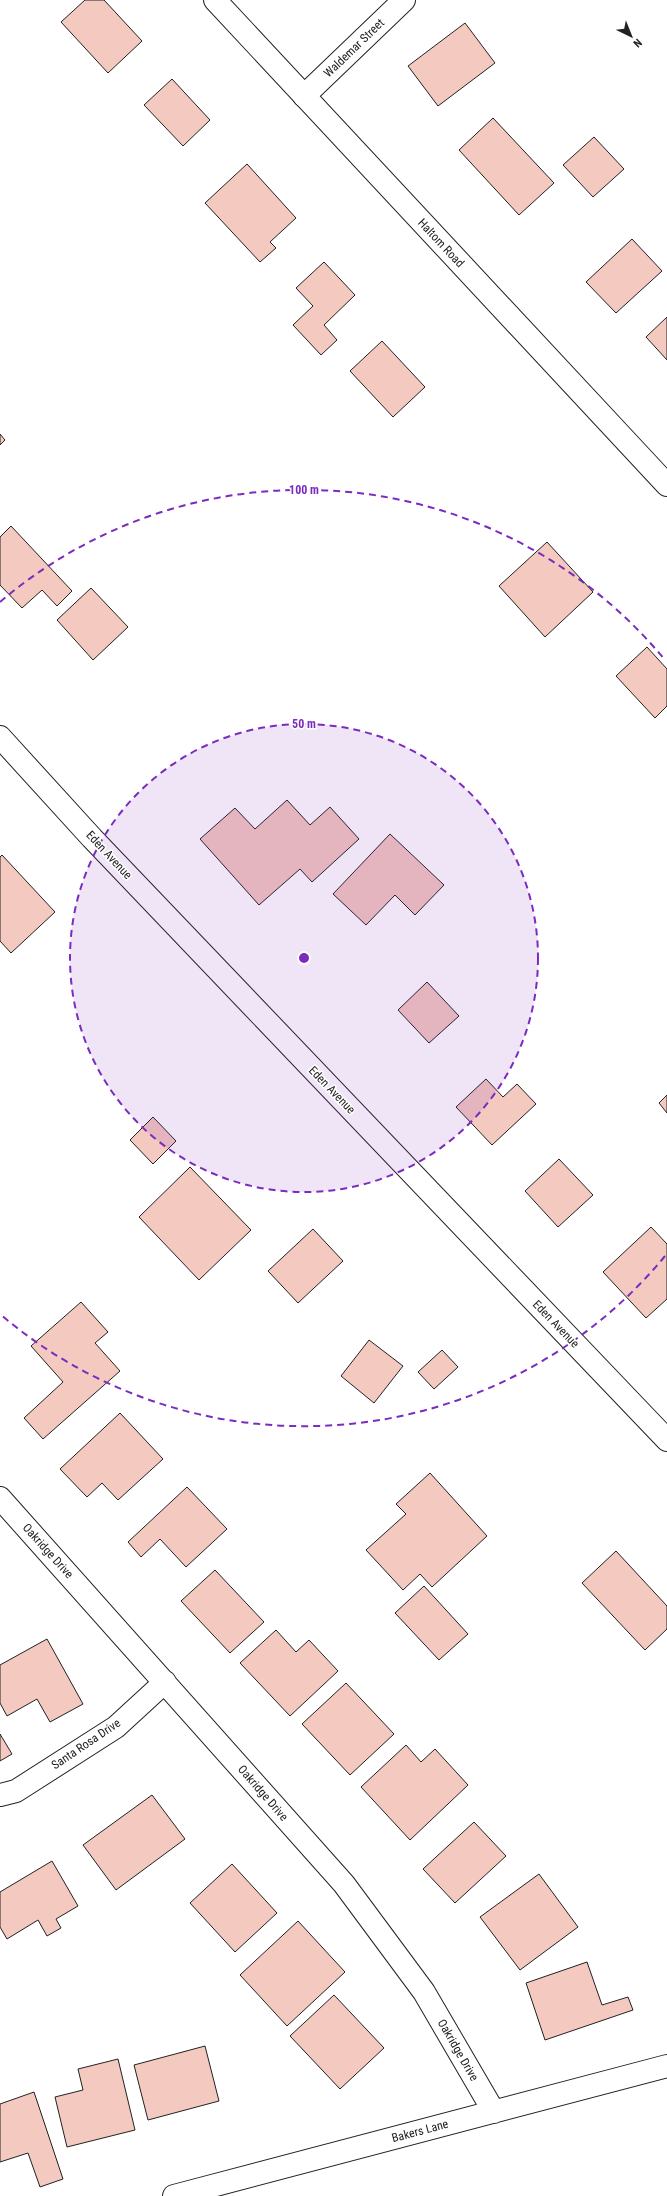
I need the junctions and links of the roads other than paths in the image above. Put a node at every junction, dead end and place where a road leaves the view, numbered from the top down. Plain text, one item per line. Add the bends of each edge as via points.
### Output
1 (215, 0) edge
2 (404, 0) edge
3 (304, 96) junction
4 (667, 485) edge
5 (0, 737) edge
6 (667, 1440) edge
7 (0, 1498) edge
8 (166, 1682) junction
9 (0, 1795) edge
10 (667, 2066) edge
11 (494, 2112) junction
12 (174, 2196) edge

1 - 3 street, Haltom Road
2 - 3 street, Waldemar Street
3 - 4 street, Haltom Road
5 - 6 street, Eden Avenue via 92,838
7 - 8 street, Oakridge Drive
8 - 9 street, Santa Rosa Drive via 116,1726 16,1791
8 - 11 street, Oakridge Drive via 344,1884 424,1992
10 - 11 street, Bakers Lane
11 - 12 street, Bakers Lane

